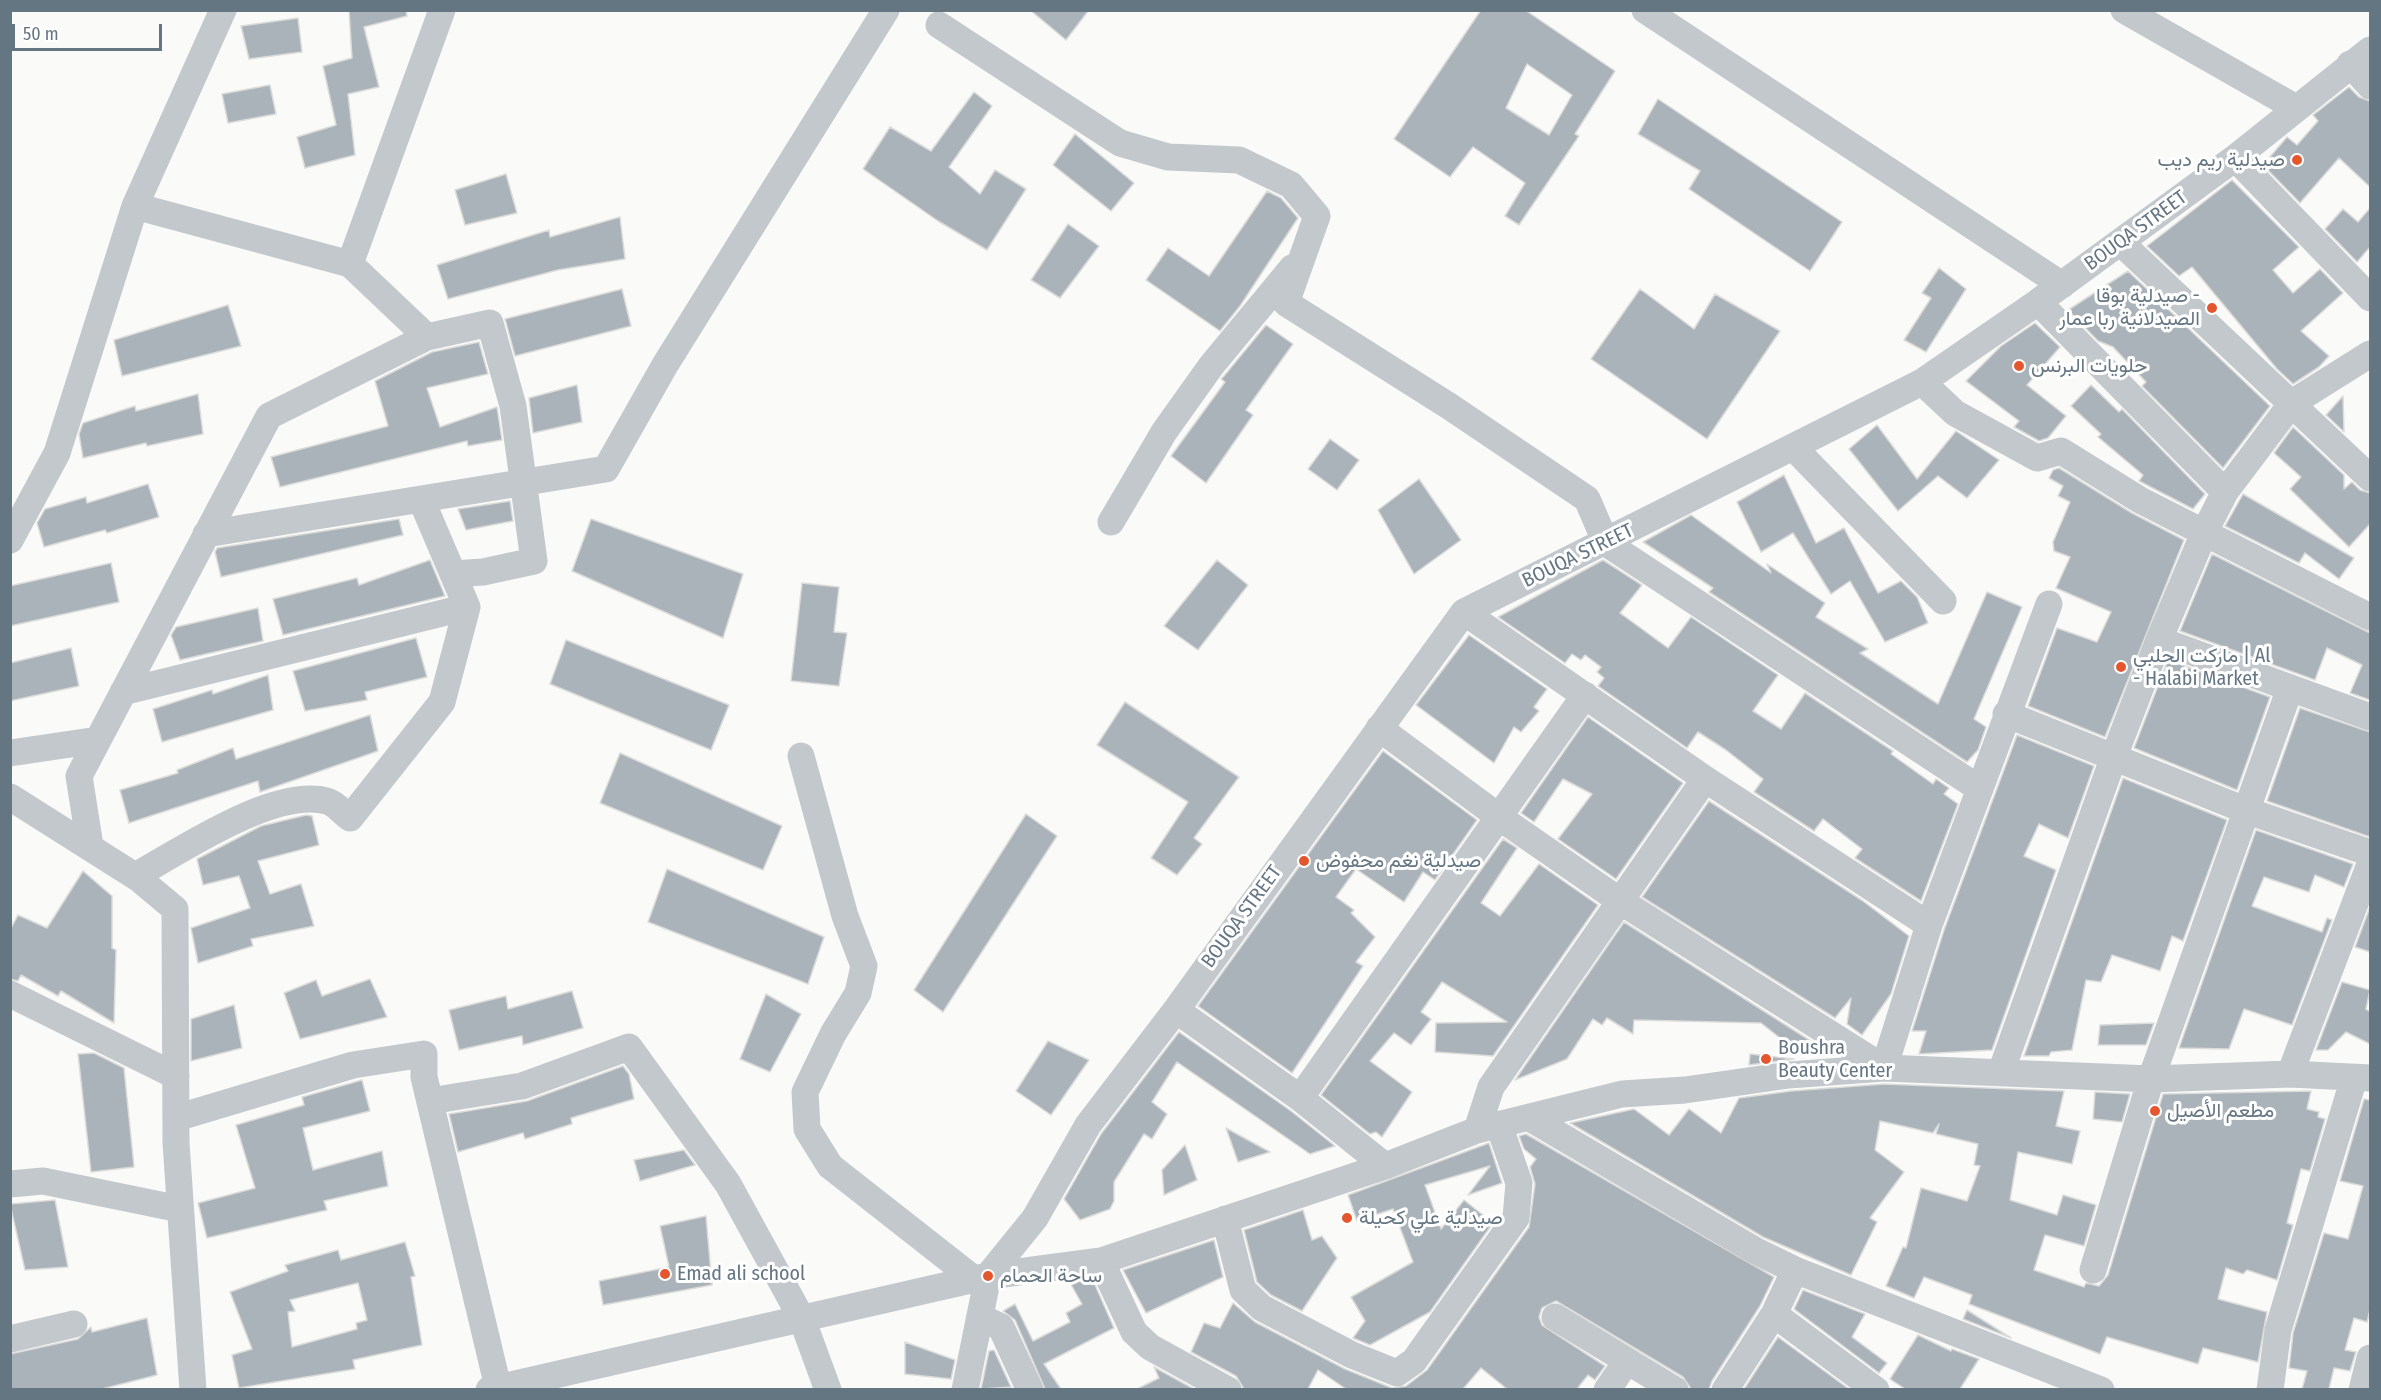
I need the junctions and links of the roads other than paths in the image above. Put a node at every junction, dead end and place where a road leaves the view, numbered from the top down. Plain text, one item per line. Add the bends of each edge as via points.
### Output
1 (223, 10) edge
2 (442, 10) edge
3 (886, 10) edge
4 (1646, 10) edge
5 (2124, 10) edge
6 (939, 25) dead end
7 (2360, 57) edge
8 (2370, 86) edge
9 (2296, 108) junction
10 (2235, 158) junction
11 (135, 206) junction
12 (2120, 242) junction
13 (1302, 255) junction
14 (350, 264) junction
15 (2062, 285) junction
16 (2370, 298) edge
17 (2038, 302) junction
18 (427, 337) junction
19 (2370, 354) edge
20 (1922, 382) junction
21 (2292, 403) junction
22 (1794, 448) junction
23 (2370, 478) edge
24 (524, 482) junction
25 (2225, 492) junction
26 (421, 499) junction
27 (1111, 522) dead end
28 (2204, 532) junction
29 (206, 534) junction
30 (10, 540) edge
31 (1606, 543) junction
32 (453, 574) junction
33 (1943, 601) dead end
34 (2049, 604) dead end
35 (467, 607) junction
36 (1464, 612) junction
37 (2370, 617) edge
38 (2159, 640) junction
39 (2290, 688) junction
40 (123, 692) junction
41 (1585, 695) junction
42 (2006, 714) junction
43 (2370, 717) edge
44 (1379, 728) junction
45 (98, 740) junction
46 (10, 753) edge
47 (801, 756) dead end
48 (2113, 759) junction
49 (1705, 779) junction
50 (1980, 789) junction
51 (10, 797) edge
52 (2246, 810) junction
53 (1498, 817) junction
54 (90, 846) junction
55 (2370, 853) edge
56 (2370, 864) edge
57 (135, 876) junction
58 (1620, 901) junction
59 (1929, 925) junction
60 (10, 994) edge
61 (1176, 1010) junction
62 (1884, 1068) junction
63 (2001, 1072) junction
64 (2290, 1074) junction
65 (176, 1076) junction
66 (2151, 1078) junction
67 (2362, 1078) edge
68 (1300, 1098) junction
69 (430, 1101) junction
70 (176, 1118) junction
71 (1530, 1118) junction
72 (1488, 1127) junction
73 (1385, 1166) junction
74 (10, 1184) edge
75 (180, 1209) junction
76 (1225, 1219) junction
77 (1101, 1261) junction
78 (1795, 1270) junction
79 (2093, 1270) dead end
80 (981, 1278) junction
81 (1774, 1314) junction
82 (980, 1317) junction
83 (1555, 1317) dead end
84 (802, 1319) junction
85 (74, 1324) dead end
86 (10, 1339) edge
87 (2370, 1358) edge
88 (1627, 1361) junction
89 (493, 1388) edge
90 (193, 1389) edge
91 (828, 1389) edge
92 (965, 1389) edge
93 (1030, 1389) edge
94 (1228, 1389) edge
95 (1607, 1389) edge
96 (1675, 1389) edge
97 (1725, 1389) edge
98 (1876, 1389) edge
99 (2101, 1389) edge
100 (2270, 1389) edge
101 (2362, 1389) edge

1 - 11 street
2 - 14 street
3 - 24 street via 665,365 606,469
4 - 15 street
5 - 9 street
6 - 13 street via 1120,143 1168,157 1239,160 1291,185 1317,216
7 - 8 street
7 - 9 street, BOUQA STREET
9 - 10 street, BOUQA STREET
10 - 12 street, BOUQA STREET
10 - 16 street
11 - 14 street
11 - 30 street via 57,453
12 - 15 street, BOUQA STREET
12 - 21 street
13 - 27 street via 1211,366 1164,432
13 - 31 street via 1286,303 1587,499
14 - 18 street
15 - 17 street, BOUQA STREET
17 - 20 street, BOUQA STREET
17 - 25 street
18 - 24 street via 490,323 513,406
18 - 29 street via 269,416
19 - 21 street
20 - 22 street, BOUQA STREET
20 - 28 street via 1955,414 2037,458 2061,452 2140,500
21 - 23 street
21 - 25 street
22 - 31 street, BOUQA STREET
22 - 33 street
24 - 26 street
24 - 32 street via 534,561
25 - 28 street
26 - 29 street
26 - 32 street
28 - 37 street
28 - 38 street
29 - 40 street
31 - 36 street, BOUQA STREET
31 - 50 street
32 - 35 street
34 - 42 street
35 - 40 street
35 - 57 street via 442,702 350,818 329,802 299,798 238,819
36 - 41 street
36 - 44 street, BOUQA STREET
38 - 39 street
38 - 48 street
39 - 43 street
39 - 52 street
40 - 45 street
41 - 49 street
41 - 53 street
42 - 48 street
42 - 50 street
44 - 53 street
44 - 61 street, BOUQA STREET
45 - 46 street
45 - 54 street via 79,776
47 - 80 street via 845,916 864,966 858,993 805,1092 807,1129 830,1166
48 - 52 street
48 - 63 street
49 - 58 street
49 - 59 street
50 - 59 street
51 - 54 street
52 - 55 street
52 - 66 street
53 - 58 street
53 - 68 street
54 - 57 street
56 - 64 street
57 - 65 street via 175,909
58 - 62 street
58 - 72 street via 1491,1087
59 - 62 street
60 - 65 street
61 - 68 street
61 - 80 street, BOUQA STREET via 1088,1125 1035,1218
62 - 63 street
62 - 71 street via 1622,1094
63 - 66 street
64 - 66 street
64 - 67 street
65 - 70 street
66 - 79 street
67 - 100 street via 2278,1330
68 - 73 street
69 - 70 street via 424,1054 353,1065
69 - 84 street via 522,1086 629,1047 728,1184
69 - 89 street
70 - 75 street
71 - 72 street
71 - 78 street
72 - 73 street
72 - 76 street via 1519,1183 1516,1218 1414,1361 1398,1373 1352,1355 1262,1308 1244,1290
73 - 76 street
74 - 75 street via 43,1181
75 - 90 street
76 - 77 street
77 - 80 street
77 - 94 street via 1134,1332 1150,1347
78 - 81 street
78 - 99 street
80 - 82 street
80 - 84 street
81 - 97 street
81 - 98 street
82 - 92 street
82 - 93 street via 1001,1327
83 - 88 street
84 - 89 street
84 - 91 street
85 - 86 street
87 - 101 street
88 - 95 street
88 - 96 street

